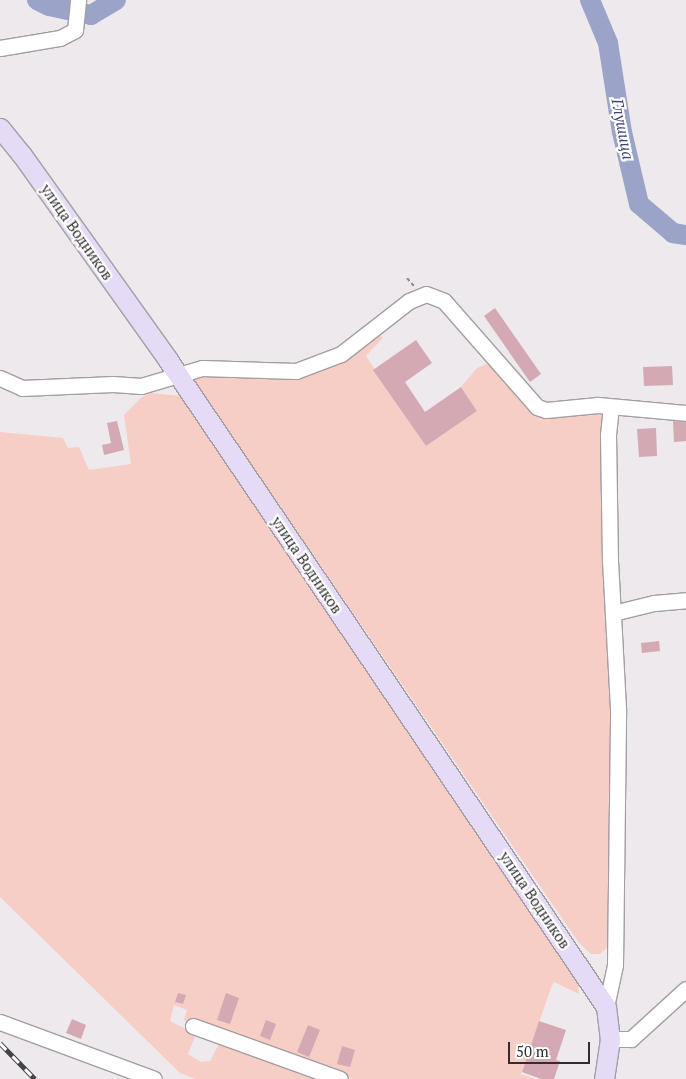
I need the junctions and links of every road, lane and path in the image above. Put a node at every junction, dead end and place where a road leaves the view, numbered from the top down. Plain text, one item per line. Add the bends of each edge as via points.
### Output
1 (78, 0) edge
2 (0, 48) edge
3 (0, 128) edge
4 (177, 373) junction
5 (0, 378) edge
6 (611, 408) junction
7 (686, 413) edge
8 (686, 600) edge
9 (613, 613) junction
10 (686, 989) edge
11 (606, 1007) junction
12 (0, 1022) edge
13 (193, 1026) dead end
14 (610, 1039) junction
15 (154, 1079) edge
16 (340, 1079) edge
17 (604, 1079) edge

1 - 2 street via 76,30 60,38
3 - 4 main road, улица Водников
4 - 5 street via 141,386 22,388
4 - 6 street via 202,368 296,371 341,354 409,300 426,294 444,301 537,407 546,410 598,405
4 - 11 main road, улица Водников
6 - 7 street via 660,408
6 - 9 street via 608,435
8 - 9 street via 654,603
9 - 11 street via 618,708 616,930 615,965
10 - 14 street via 631,1039
11 - 14 main road
12 - 15 street
13 - 16 street
14 - 17 main road

